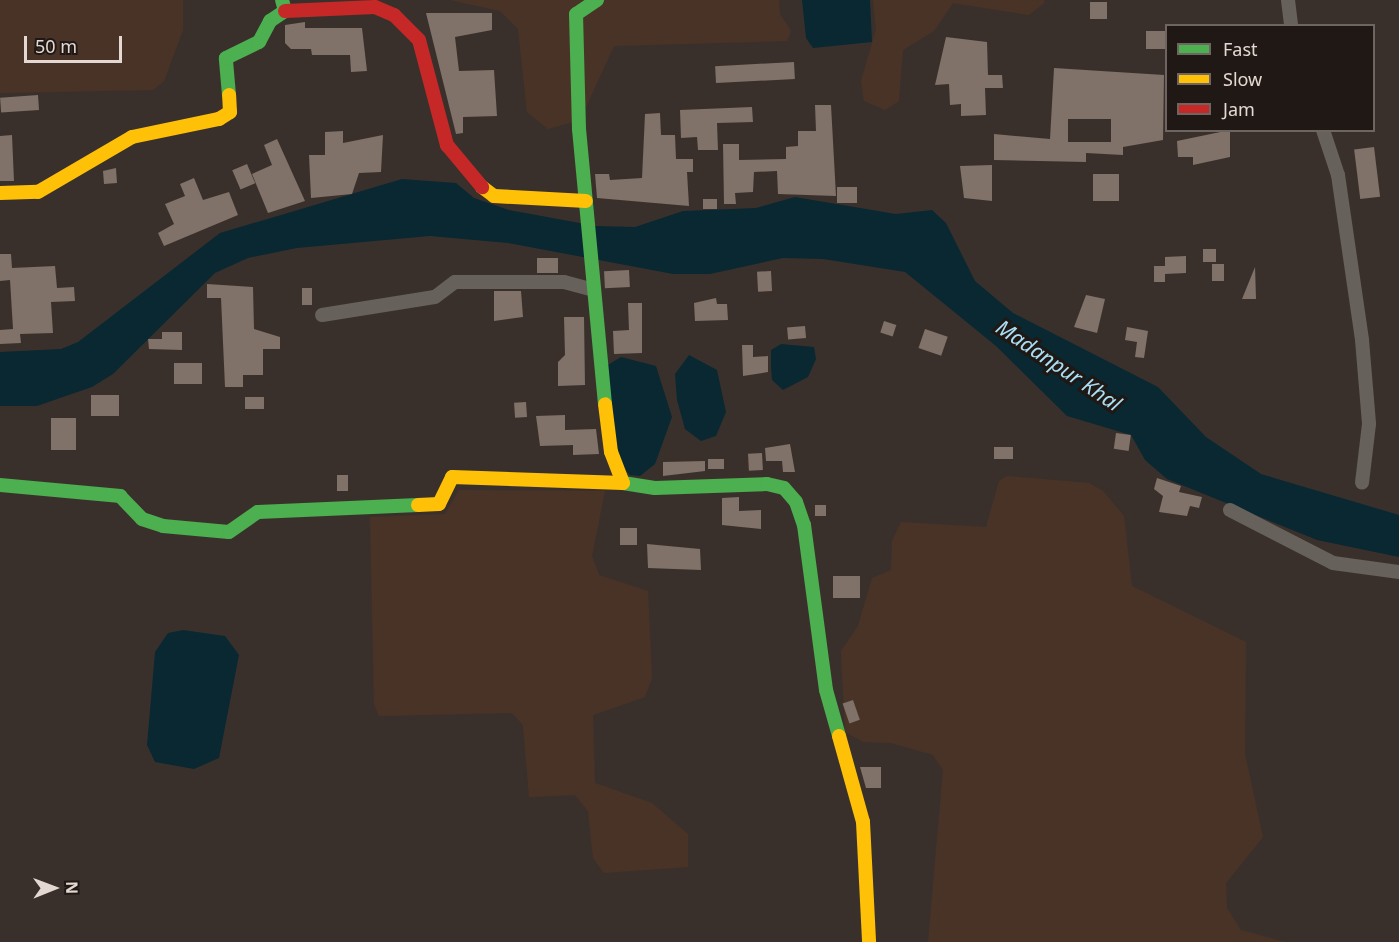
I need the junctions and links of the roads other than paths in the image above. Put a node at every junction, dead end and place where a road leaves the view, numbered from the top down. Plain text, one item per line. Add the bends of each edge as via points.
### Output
1 (597, 0) edge
2 (1288, 0) edge
3 (283, 6) edge
4 (1291, 24) edge
5 (1324, 132) edge
6 (0, 193) edge
7 (586, 201) junction
8 (593, 290) junction
9 (322, 315) dead end
10 (623, 483) junction
11 (1362, 483) dead end
12 (0, 485) edge
13 (1230, 510) dead end
14 (1399, 572) edge
15 (868, 942) edge

1 - 7 street via 576,14
2 - 4 street
3 - 6 street via 259,42 226,58 230,112 219,119 132,137 65,181 38,192
3 - 7 street via 375,7 394,15 419,40 447,145 476,183 494,196
5 - 11 street via 1338,176 1362,340 1369,424
7 - 8 street
8 - 9 street via 564,282 455,282 435,297
8 - 10 street via 611,452
10 - 12 street via 452,477 439,504 258,512 229,532 163,526 142,519 120,496
10 - 15 street via 655,488 767,484 784,488 796,502 804,525 826,690 863,822
13 - 14 street via 1333,563

